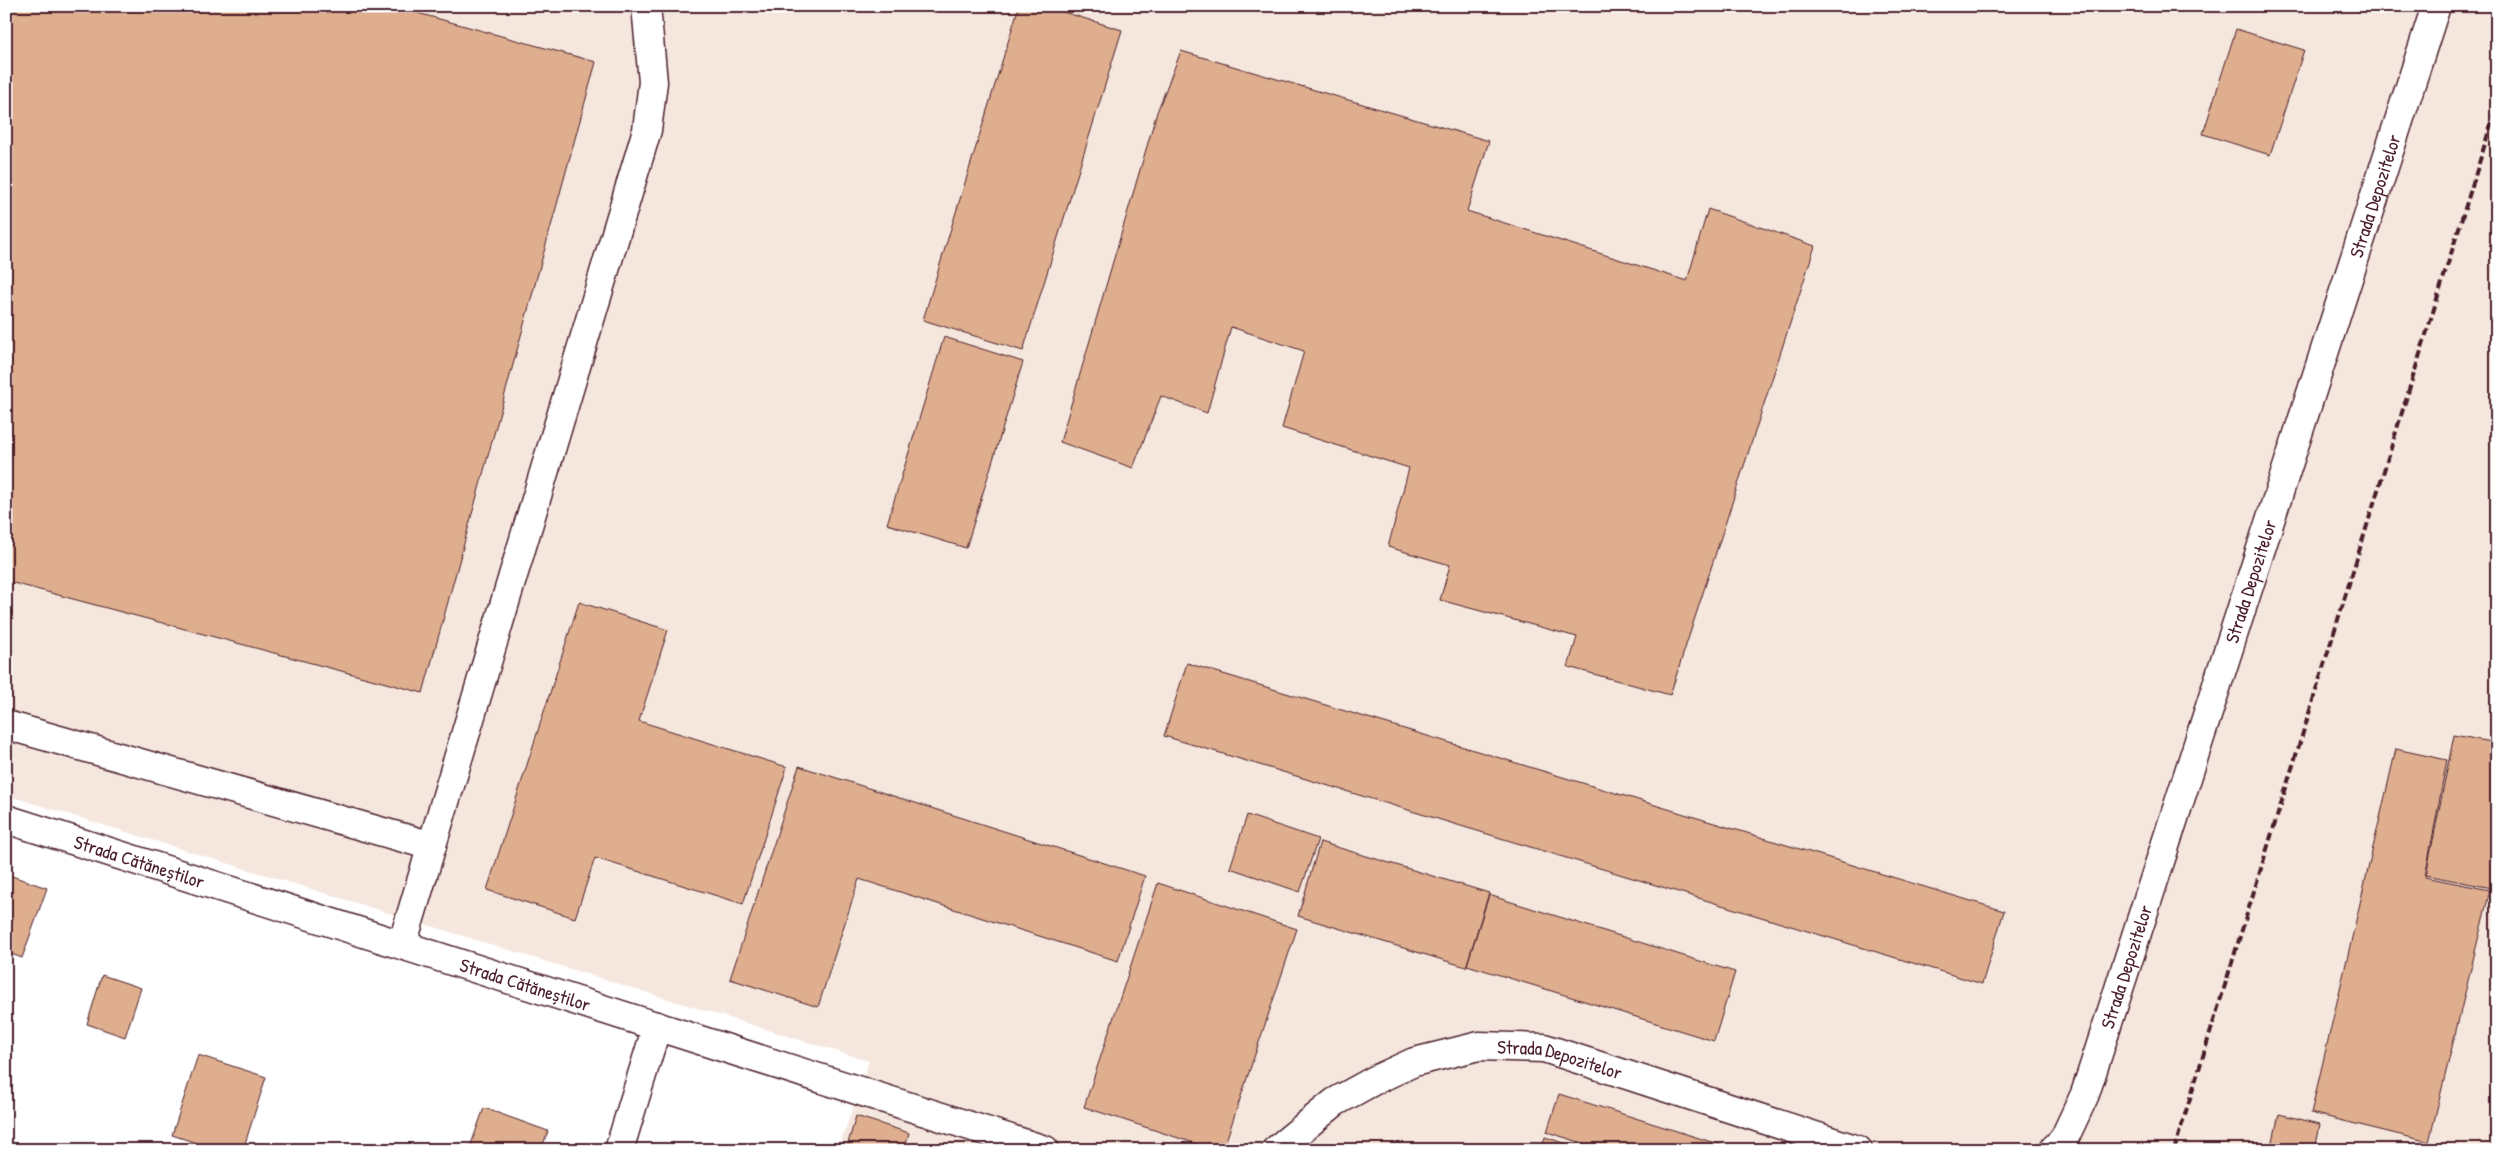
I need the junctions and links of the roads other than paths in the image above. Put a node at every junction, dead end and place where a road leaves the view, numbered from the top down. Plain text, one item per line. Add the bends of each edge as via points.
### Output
1 (646, 6) edge
2 (2436, 6) edge
3 (6, 726) edge
4 (6, 819) edge
5 (432, 846) junction
6 (402, 945) junction
7 (657, 1026) junction
8 (619, 1150) edge
9 (1045, 1150) edge
10 (1276, 1150) edge
11 (1858, 1150) edge
12 (2052, 1150) edge

1 - 5 street via 653,82 647,130
2 - 12 street, Strada Depozitelor via 2086,1094 2064,1139
3 - 5 street
4 - 6 street, Strada Cătăneștilor
5 - 6 street
6 - 7 street, Strada Cătăneștilor
7 - 8 street
7 - 9 street, Strada Cătăneștilor
10 - 11 street, Strada Depozitelor via 1335,1102 1375,1080 1414,1062 1479,1046 1544,1048

